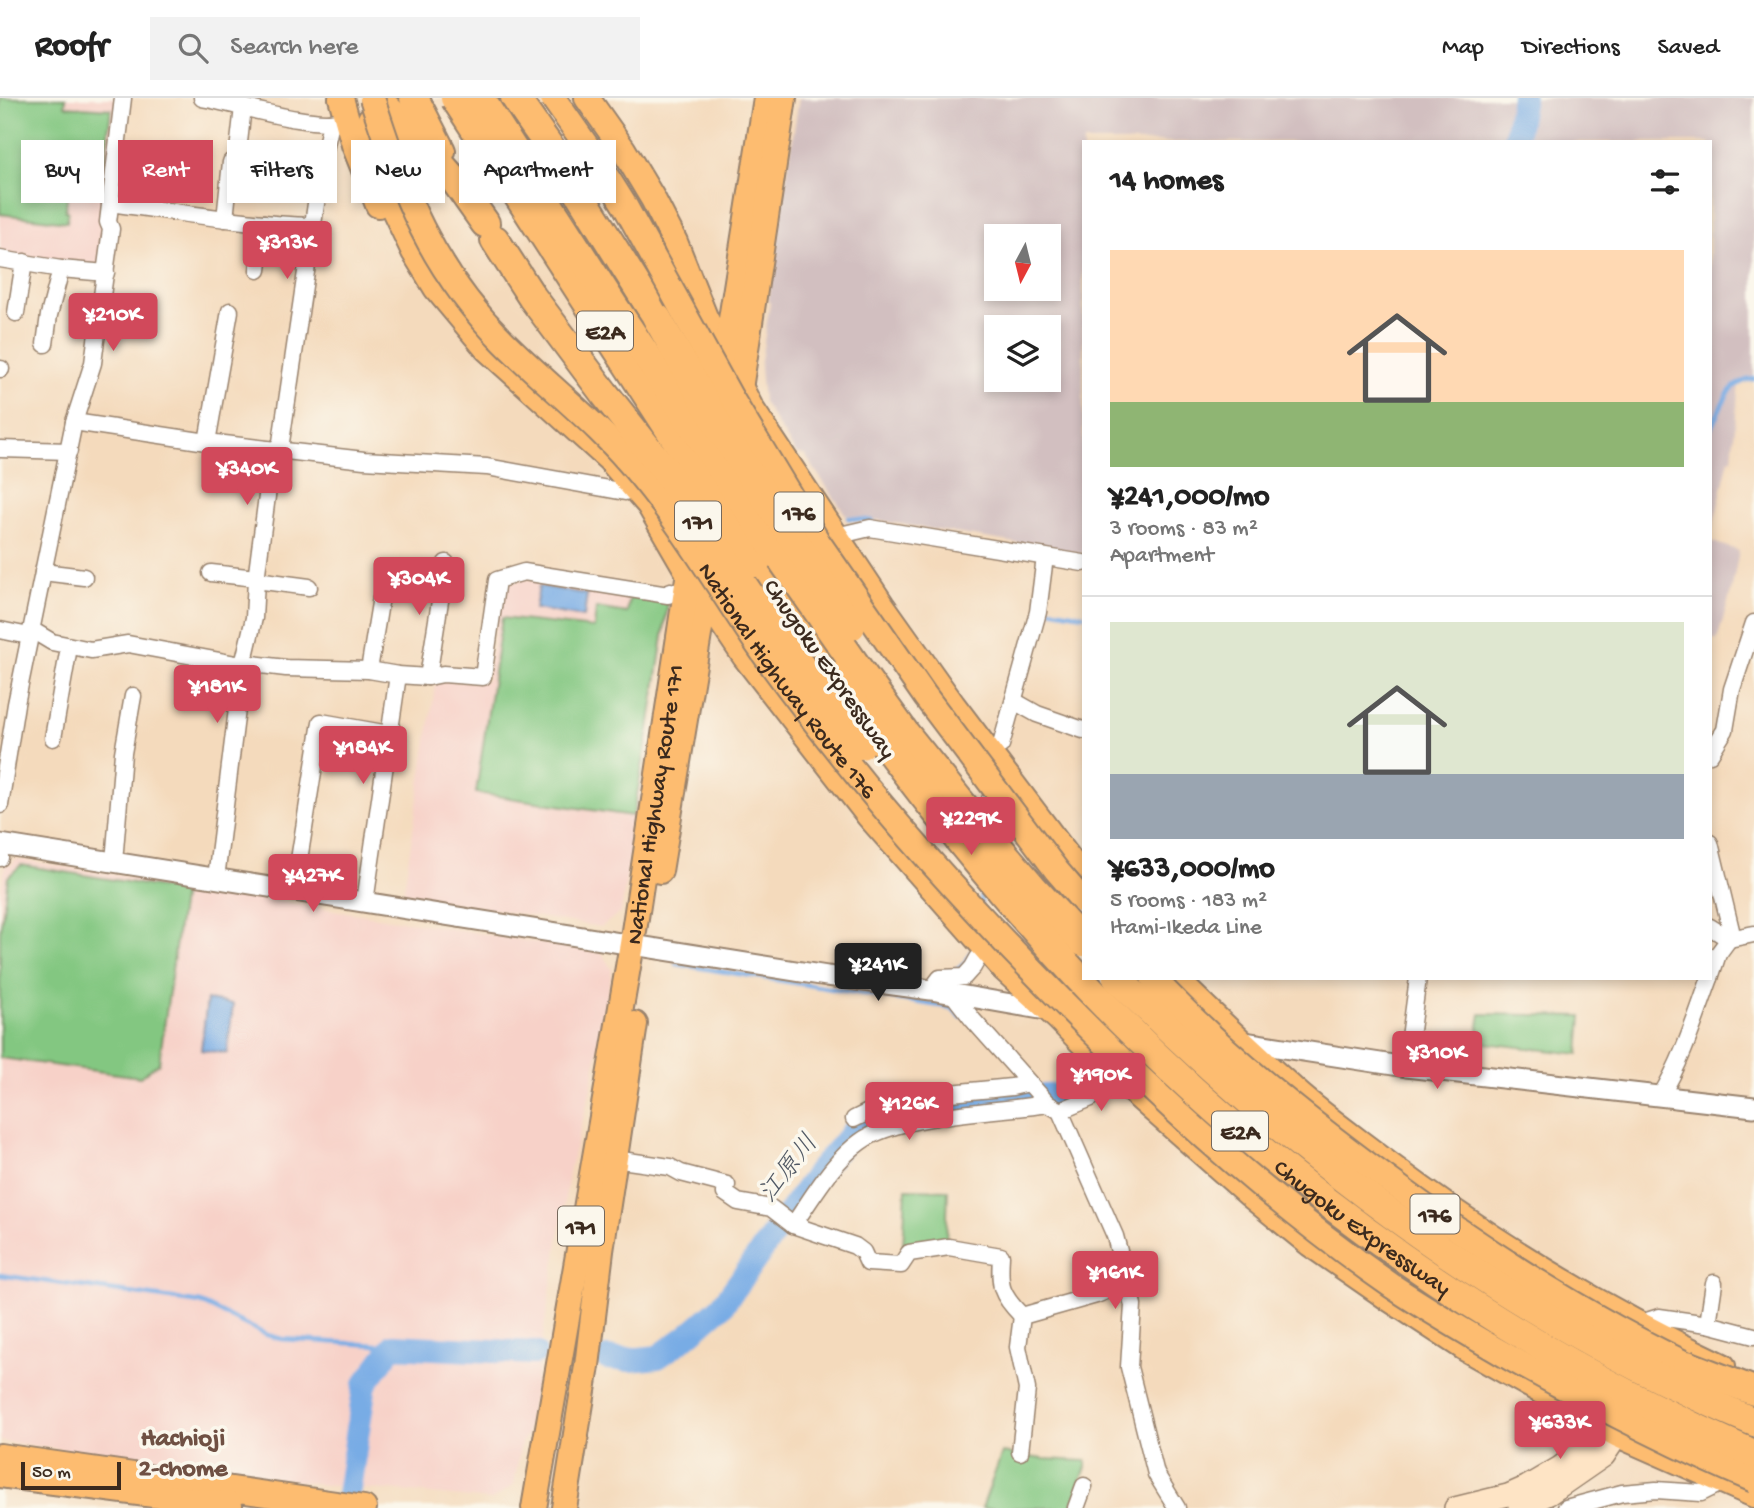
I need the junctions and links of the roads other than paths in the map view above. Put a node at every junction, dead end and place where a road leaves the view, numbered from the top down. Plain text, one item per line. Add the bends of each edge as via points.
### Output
1 (122, 98) edge
2 (202, 98) edge
3 (366, 98) edge
4 (374, 98) edge
5 (414, 98) edge
6 (455, 98) edge
7 (480, 98) edge
8 (515, 98) edge
9 (530, 98) edge
10 (553, 98) edge
11 (570, 98) edge
12 (587, 98) edge
13 (766, 98) edge
14 (784, 98) edge
15 (243, 107) junction
16 (338, 109) edge
17 (544, 140) edge
18 (549, 140) edge
19 (456, 182) junction
20 (110, 203) junction
21 (585, 203) edge
22 (225, 219) junction
23 (264, 223) junction
24 (313, 226) junction
25 (0, 259) edge
26 (24, 262) junction
27 (61, 270) junction
28 (258, 270) dead end
29 (106, 273) junction
30 (230, 311) dead end
31 (16, 313) dead end
32 (705, 317) junction
33 (45, 344) dead end
34 (725, 359) junction
35 (741, 387) junction
36 (74, 422) junction
37 (207, 442) junction
38 (0, 449) edge
39 (69, 451) junction
40 (277, 451) junction
41 (625, 492) junction
42 (836, 536) junction
43 (1045, 557) junction
44 (446, 563) dead end
45 (1082, 563) edge
46 (683, 565) junction
47 (43, 572) junction
48 (211, 573) dead end
49 (84, 577) dead end
50 (256, 579) junction
51 (309, 587) dead end
52 (671, 591) dead end
53 (705, 596) junction
54 (381, 597) dead end
55 (1754, 624) edge
56 (0, 630) edge
57 (31, 634) junction
58 (69, 647) junction
59 (1749, 652) edge
60 (745, 657) junction
61 (244, 663) junction
62 (695, 663) junction
63 (369, 670) junction
64 (398, 675) junction
65 (428, 677) junction
66 (133, 696) dead end
67 (1014, 701) junction
68 (8, 703) edge
69 (1082, 730) edge
70 (390, 734) junction
71 (53, 738) dead end
72 (1001, 746) dead end
73 (1712, 751) edge
74 (3, 769) edge
75 (990, 799) dead end
76 (0, 805) edge
77 (0, 844) edge
78 (1712, 852) edge
79 (114, 862) junction
80 (1082, 876) edge
81 (216, 878) junction
82 (294, 891) junction
83 (1082, 900) edge
84 (365, 902) junction
85 (989, 916) dead end
86 (1712, 928) edge
87 (1754, 934) edge
88 (1082, 935) edge
89 (1728, 939) junction
90 (1082, 941) edge
91 (640, 945) junction
92 (978, 958) dead end
93 (1712, 972) edge
94 (1120, 980) edge
95 (1155, 980) edge
96 (1177, 980) edge
97 (1418, 980) edge
98 (1709, 980) edge
99 (931, 990) junction
100 (1093, 992) junction
101 (952, 993) junction
102 (1051, 1011) junction
103 (1240, 1041) junction
104 (1406, 1067) junction
105 (1113, 1074) junction
106 (1032, 1086) junction
107 (1660, 1097) junction
108 (1052, 1106) junction
109 (1754, 1107) edge
110 (854, 1119) dead end
111 (614, 1159) junction
112 (793, 1225) junction
113 (1128, 1282) junction
114 (1714, 1283) dead end
115 (1021, 1316) junction
116 (1637, 1324) junction
117 (1708, 1324) junction
118 (1754, 1336) edge
119 (1688, 1364) joint
120 (1725, 1367) junction
121 (1754, 1380) edge
122 (1754, 1393) edge
123 (1754, 1422) edge
124 (1627, 1430) junction
125 (1020, 1452) dead end
126 (1754, 1454) edge
127 (0, 1456) edge
128 (0, 1475) edge
129 (1754, 1480) edge
130 (1723, 1482) junction
131 (1084, 1486) dead end
132 (1754, 1488) edge
133 (1754, 1495) edge
134 (566, 1503) edge
135 (1490, 1504) edge
136 (1528, 1507) edge
137 (252, 1508) edge
138 (364, 1508) edge
139 (534, 1508) edge
140 (1076, 1508) edge
141 (1177, 1508) edge
142 (1455, 1508) edge
143 (1566, 1508) edge

1 - 20 street
2 - 15 street
3 - 46 highway via 394,210 436,288 514,375 609,459 649,505
4 - 19 highway
4 - 124 highway, National Highway Route 176, bridge via 410,206 450,279 502,340 638,472 764,654 837,749 926,857 1010,948 1160,1098 1316,1230 1396,1288
5 - 19 highway
6 - 100 highway, Chugoku Expressway / E2A, bridge via 755,563 835,677 937,813
7 - 90 highway, Chugoku Expressway / E2A, bridge via 854,663 966,809
8 - 17 highway
9 - 18 highway
10 - 83 highway, 176, bridge via 625,206 731,398 818,542 956,738
11 - 32 highway via 628,183
12 - 32 highway via 653,199
13 - 34 highway, National Highway Route 171 / 171
14 - 35 highway, National Highway Route 171 / 171
15 - 16 street via 285,116
15 - 22 street
16 - 24 street
16 - 41 highway via 397,251 446,324 607,467
19 - 100 highway, bridge via 533,298 667,473 777,635 870,755
20 - 22 street
20 - 29 street
21 - 88 highway, bridge via 722,432 869,652 967,790
22 - 23 street
23 - 24 street
23 - 28 street
24 - 40 street
25 - 26 street
26 - 27 street
26 - 31 street
27 - 29 street
27 - 33 street
29 - 36 street via 93,363
30 - 37 street
32 - 34 highway
34 - 35 highway
34 - 46 highway, National Highway Route 171 / 171
35 - 42 highway
35 - 53 highway, National Highway Route 171 / 171
36 - 37 street
36 - 39 street
37 - 40 street
38 - 39 street
39 - 47 street
40 - 41 street via 486,467
40 - 50 street via 272,458
41 - 46 highway
42 - 43 street via 870,528
42 - 80 highway via 953,705
43 - 45 street
43 - 67 street via 1038,612
44 - 65 street
46 - 53 highway
46 - 91 highway, National Highway Route 171 / 171
47 - 49 street
47 - 57 street
48 - 50 street
50 - 51 street
50 - 61 street via 254,618
52 - 65 street via 668,595 524,572 497,580 483,677
53 - 60 highway
53 - 62 highway, National Highway Route 171 / 171
54 - 63 street
55 - 59 street
56 - 57 street
57 - 58 street
57 - 68 street
58 - 61 street via 91,650 128,644
58 - 71 street
59 - 73 street via 1731,689 1725,730
60 - 62 highway via 715,654
60 - 102 highway via 869,815 990,954
61 - 63 street
61 - 81 street
62 - 91 highway, National Highway Route 171 / 171
63 - 64 street
64 - 65 street
64 - 70 street
66 - 79 street
67 - 69 street
67 - 72 street
68 - 74 street
70 - 82 street via 321,722
70 - 84 street
74 - 76 street
75 - 85 street
77 - 79 street
78 - 89 street via 1731,930
79 - 81 street
81 - 82 street
82 - 84 street
84 - 91 street
86 - 89 street
87 - 89 street
89 - 93 street
91 - 99 street
91 - 111 highway, National Highway Route 171 / 171
91 - 139 highway, National Highway Route 171 / 171
92 - 99 street via 964,977 940,978
94 - 123 highway, Chugoku Expressway / E2A, bridge via 1283,1132 1414,1231 1569,1329
95 - 119 highway, 176, bridge via 1192,1020 1283,1099 1432,1212 1574,1304
96 - 103 highway
97 - 104 street
98 - 107 street via 1695,1026
99 - 101 street
100 - 126 highway, Chugoku Expressway / E2A, bridge via 1205,1101 1402,1259 1622,1392
101 - 102 street
101 - 106 street
102 - 103 street
102 - 105 highway
103 - 104 street
103 - 116 highway via 1295,1091 1438,1201 1512,1251
104 - 107 street
105 - 108 street via 1091,1098
105 - 124 highway via 1250,1195 1388,1298 1466,1349
106 - 108 street
106 - 110 street via 897,1101
107 - 109 street
108 - 112 street via 914,1121 878,1131 840,1160
108 - 113 street via 1115,1236
111 - 112 street via 670,1167 727,1185 725,1194 738,1202 771,1209
111 - 134 highway, National Highway Route 171 / 171
112 - 115 street via 855,1246 868,1263 901,1265 909,1253 949,1247 1001,1256 999,1281 1008,1302
113 - 115 street
113 - 141 street via 1133,1305 1129,1367 1156,1474
114 - 117 street
115 - 125 street via 1018,1347 1027,1389
116 - 117 street via 1659,1317
116 - 120 highway
117 - 118 street
119 - 122 highway, bridge
120 - 121 highway
120 - 124 main road
124 - 129 highway, National Highway Route 176, bridge
124 - 130 highway
124 - 132 highway, bridge
124 - 135 main road via 1590,1444 1560,1467
124 - 136 main road via 1604,1456
127 - 138 highway
128 - 137 highway
130 - 133 highway
130 - 143 street via 1701,1493 1622,1493
131 - 140 street
135 - 142 main road

